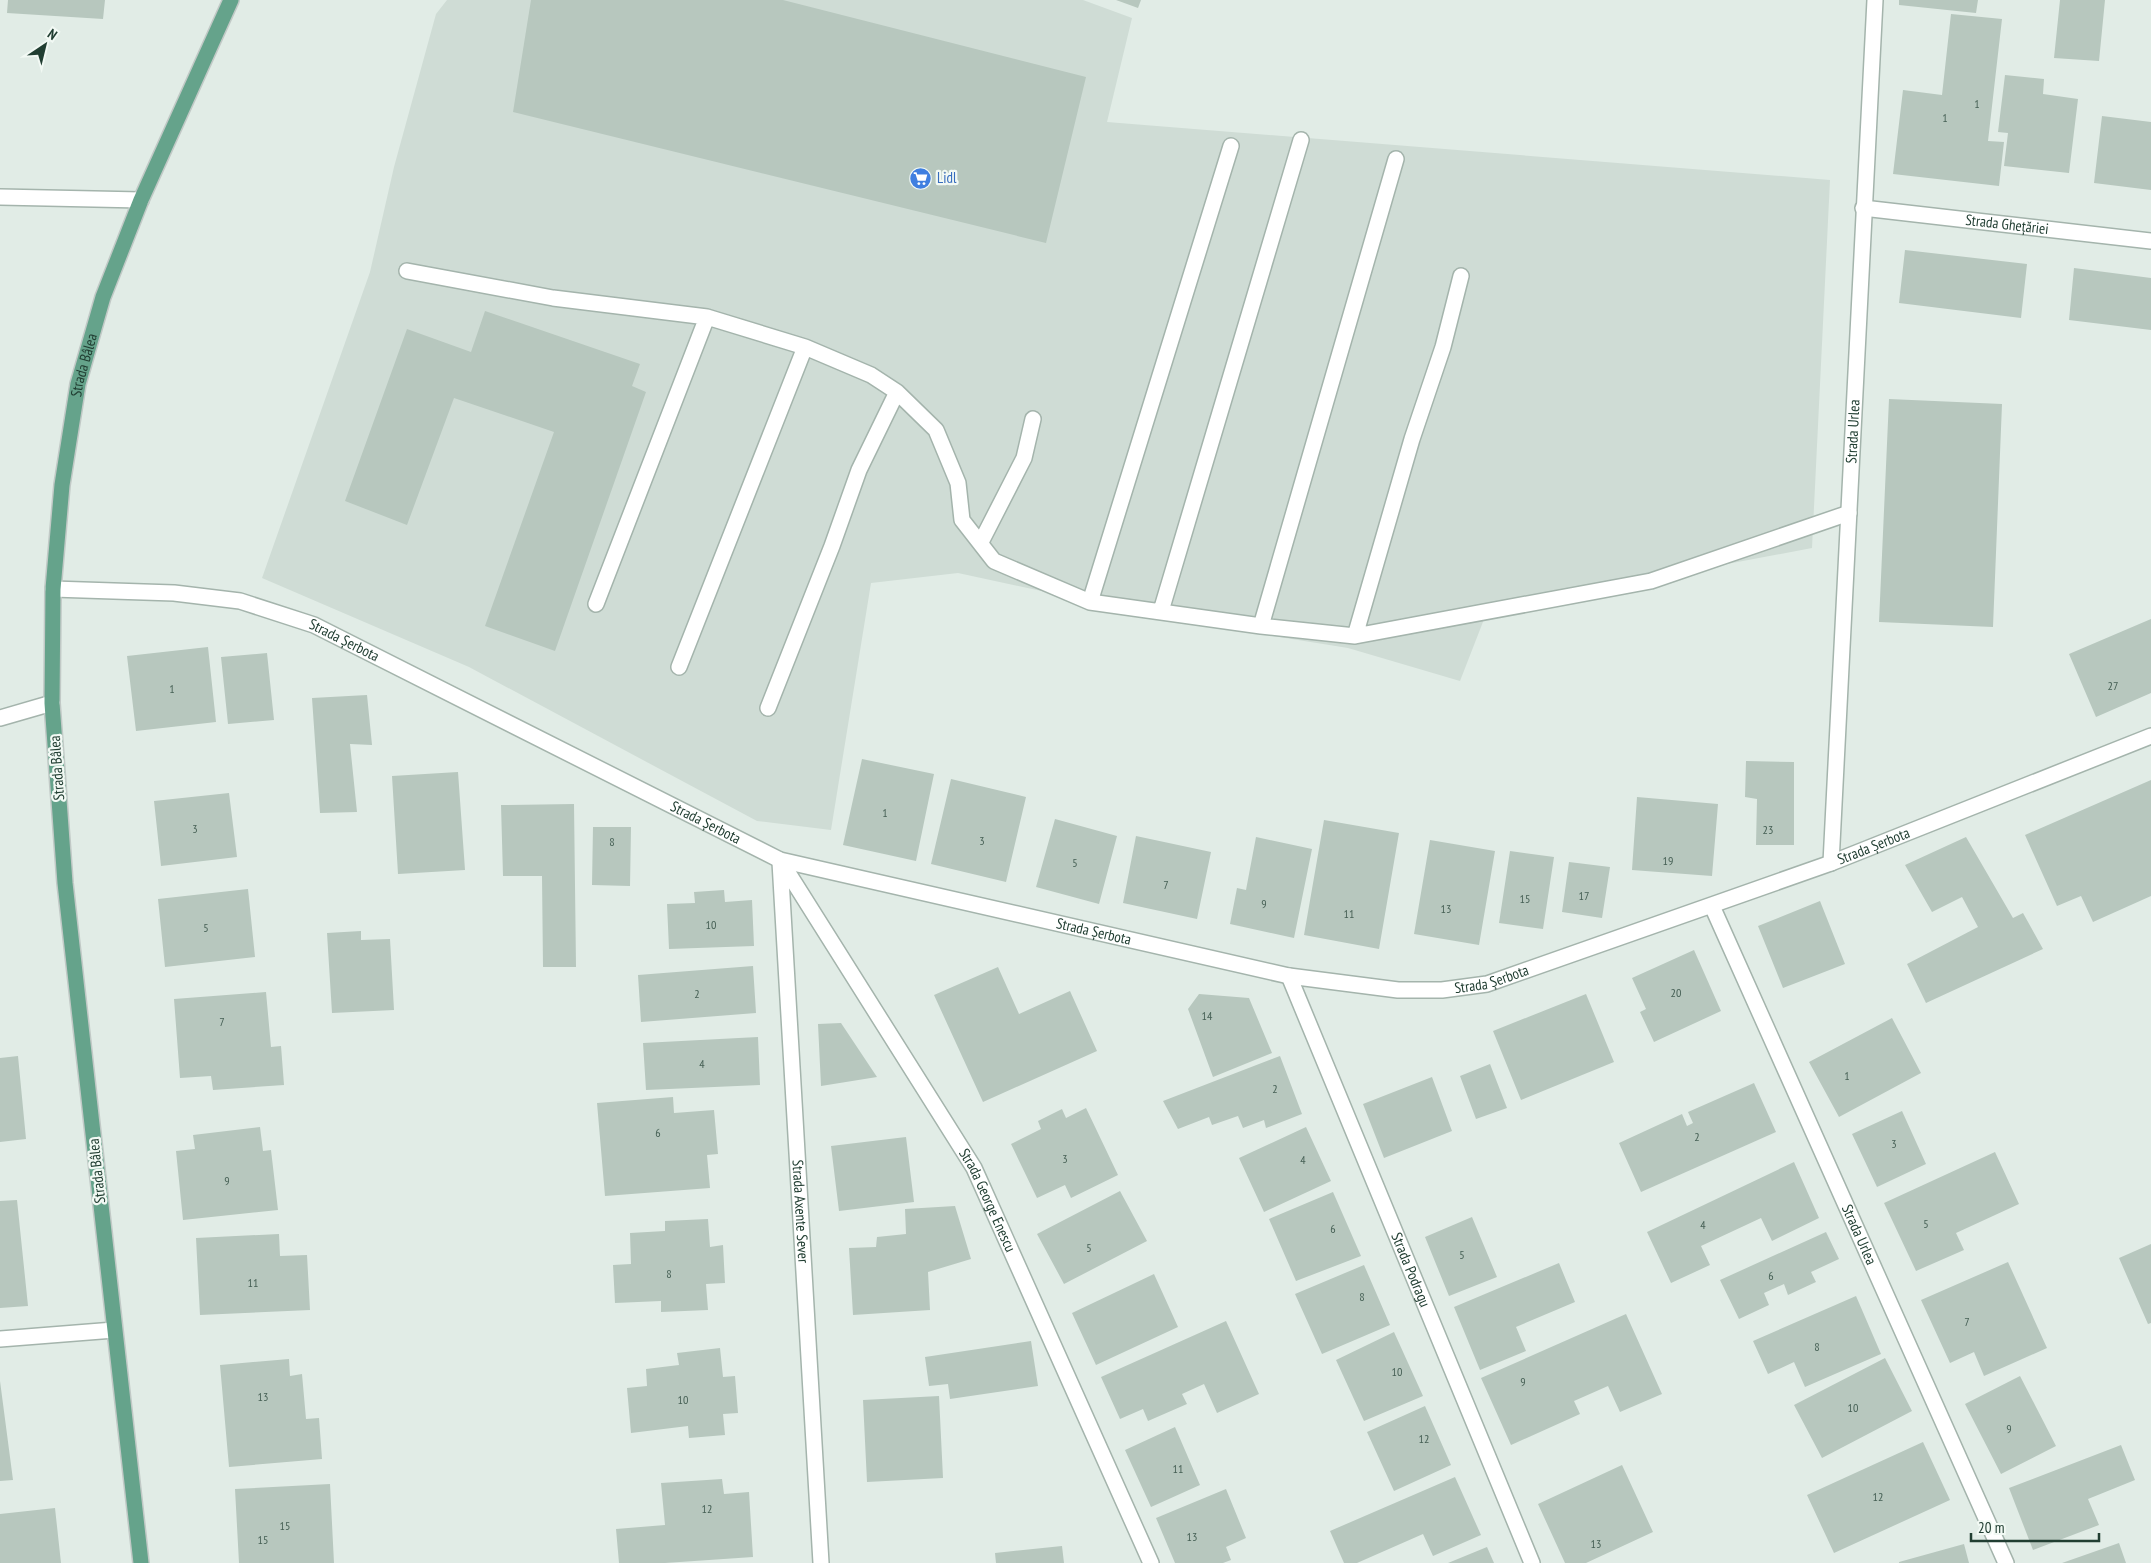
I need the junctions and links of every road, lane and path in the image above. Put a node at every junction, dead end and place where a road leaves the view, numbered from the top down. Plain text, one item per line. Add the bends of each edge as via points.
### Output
1 (231, 0) edge
2 (1875, 0) edge
3 (1301, 140) dead end
4 (1231, 146) dead end
5 (1396, 159) dead end
6 (0, 197) edge
7 (141, 200) junction
8 (1863, 208) junction
9 (2151, 241) edge
10 (407, 271) dead end
11 (1461, 276) dead end
12 (707, 317) junction
13 (805, 346) junction
14 (897, 392) junction
15 (1033, 419) dead end
16 (1849, 513) junction
17 (981, 542) junction
18 (53, 589) junction
19 (1090, 602) junction
20 (596, 604) dead end
21 (1161, 611) junction
22 (1261, 626) junction
23 (1355, 636) junction
24 (679, 667) dead end
25 (52, 703) junction
26 (768, 708) dead end
27 (0, 718) edge
28 (2151, 736) edge
29 (780, 860) junction
30 (1831, 863) junction
31 (1712, 906) junction
32 (1289, 976) junction
33 (114, 1330) junction
34 (0, 1339) edge
35 (141, 1563) edge
36 (822, 1563) edge
37 (1152, 1563) edge
38 (1532, 1563) edge
39 (2006, 1563) edge

1 - 7 main road, Strada Bâlea
2 - 8 street, Strada Urlea
3 - 21 street
4 - 19 street
5 - 22 street
6 - 7 street
7 - 18 main road, Strada Bâlea via 103,297 78,384 62,485
8 - 9 street, Strada Ghețăriei
8 - 16 street, Strada Urlea
10 - 12 street via 553,298
11 - 23 street via 1443,347 1412,439
12 - 13 street
12 - 20 street
13 - 14 street via 871,375
13 - 24 street
14 - 17 street via 936,430 958,483 962,520
14 - 26 street via 859,470
15 - 17 street via 1024,458
16 - 23 street via 1650,581
16 - 30 street, Strada Urlea
17 - 19 street via 994,561
18 - 25 main road, Strada Bâlea
18 - 29 street, Strada Șerbota via 174,593 240,601 314,625
19 - 21 street
21 - 22 street
22 - 23 street
25 - 27 street
25 - 33 main road, Strada Bâlea via 65,882
28 - 30 street, Strada Șerbota
29 - 32 street, Strada Șerbota
29 - 36 street, Strada Axente Sever
29 - 37 street, Strada George Enescu via 974,1168
30 - 31 street, Strada Șerbota
31 - 32 street, Strada Șerbota via 1487,984 1442,990 1398,990
31 - 39 street, Strada Urlea
32 - 38 street, Strada Podragu
33 - 34 street
33 - 35 main road, Strada Bâlea

